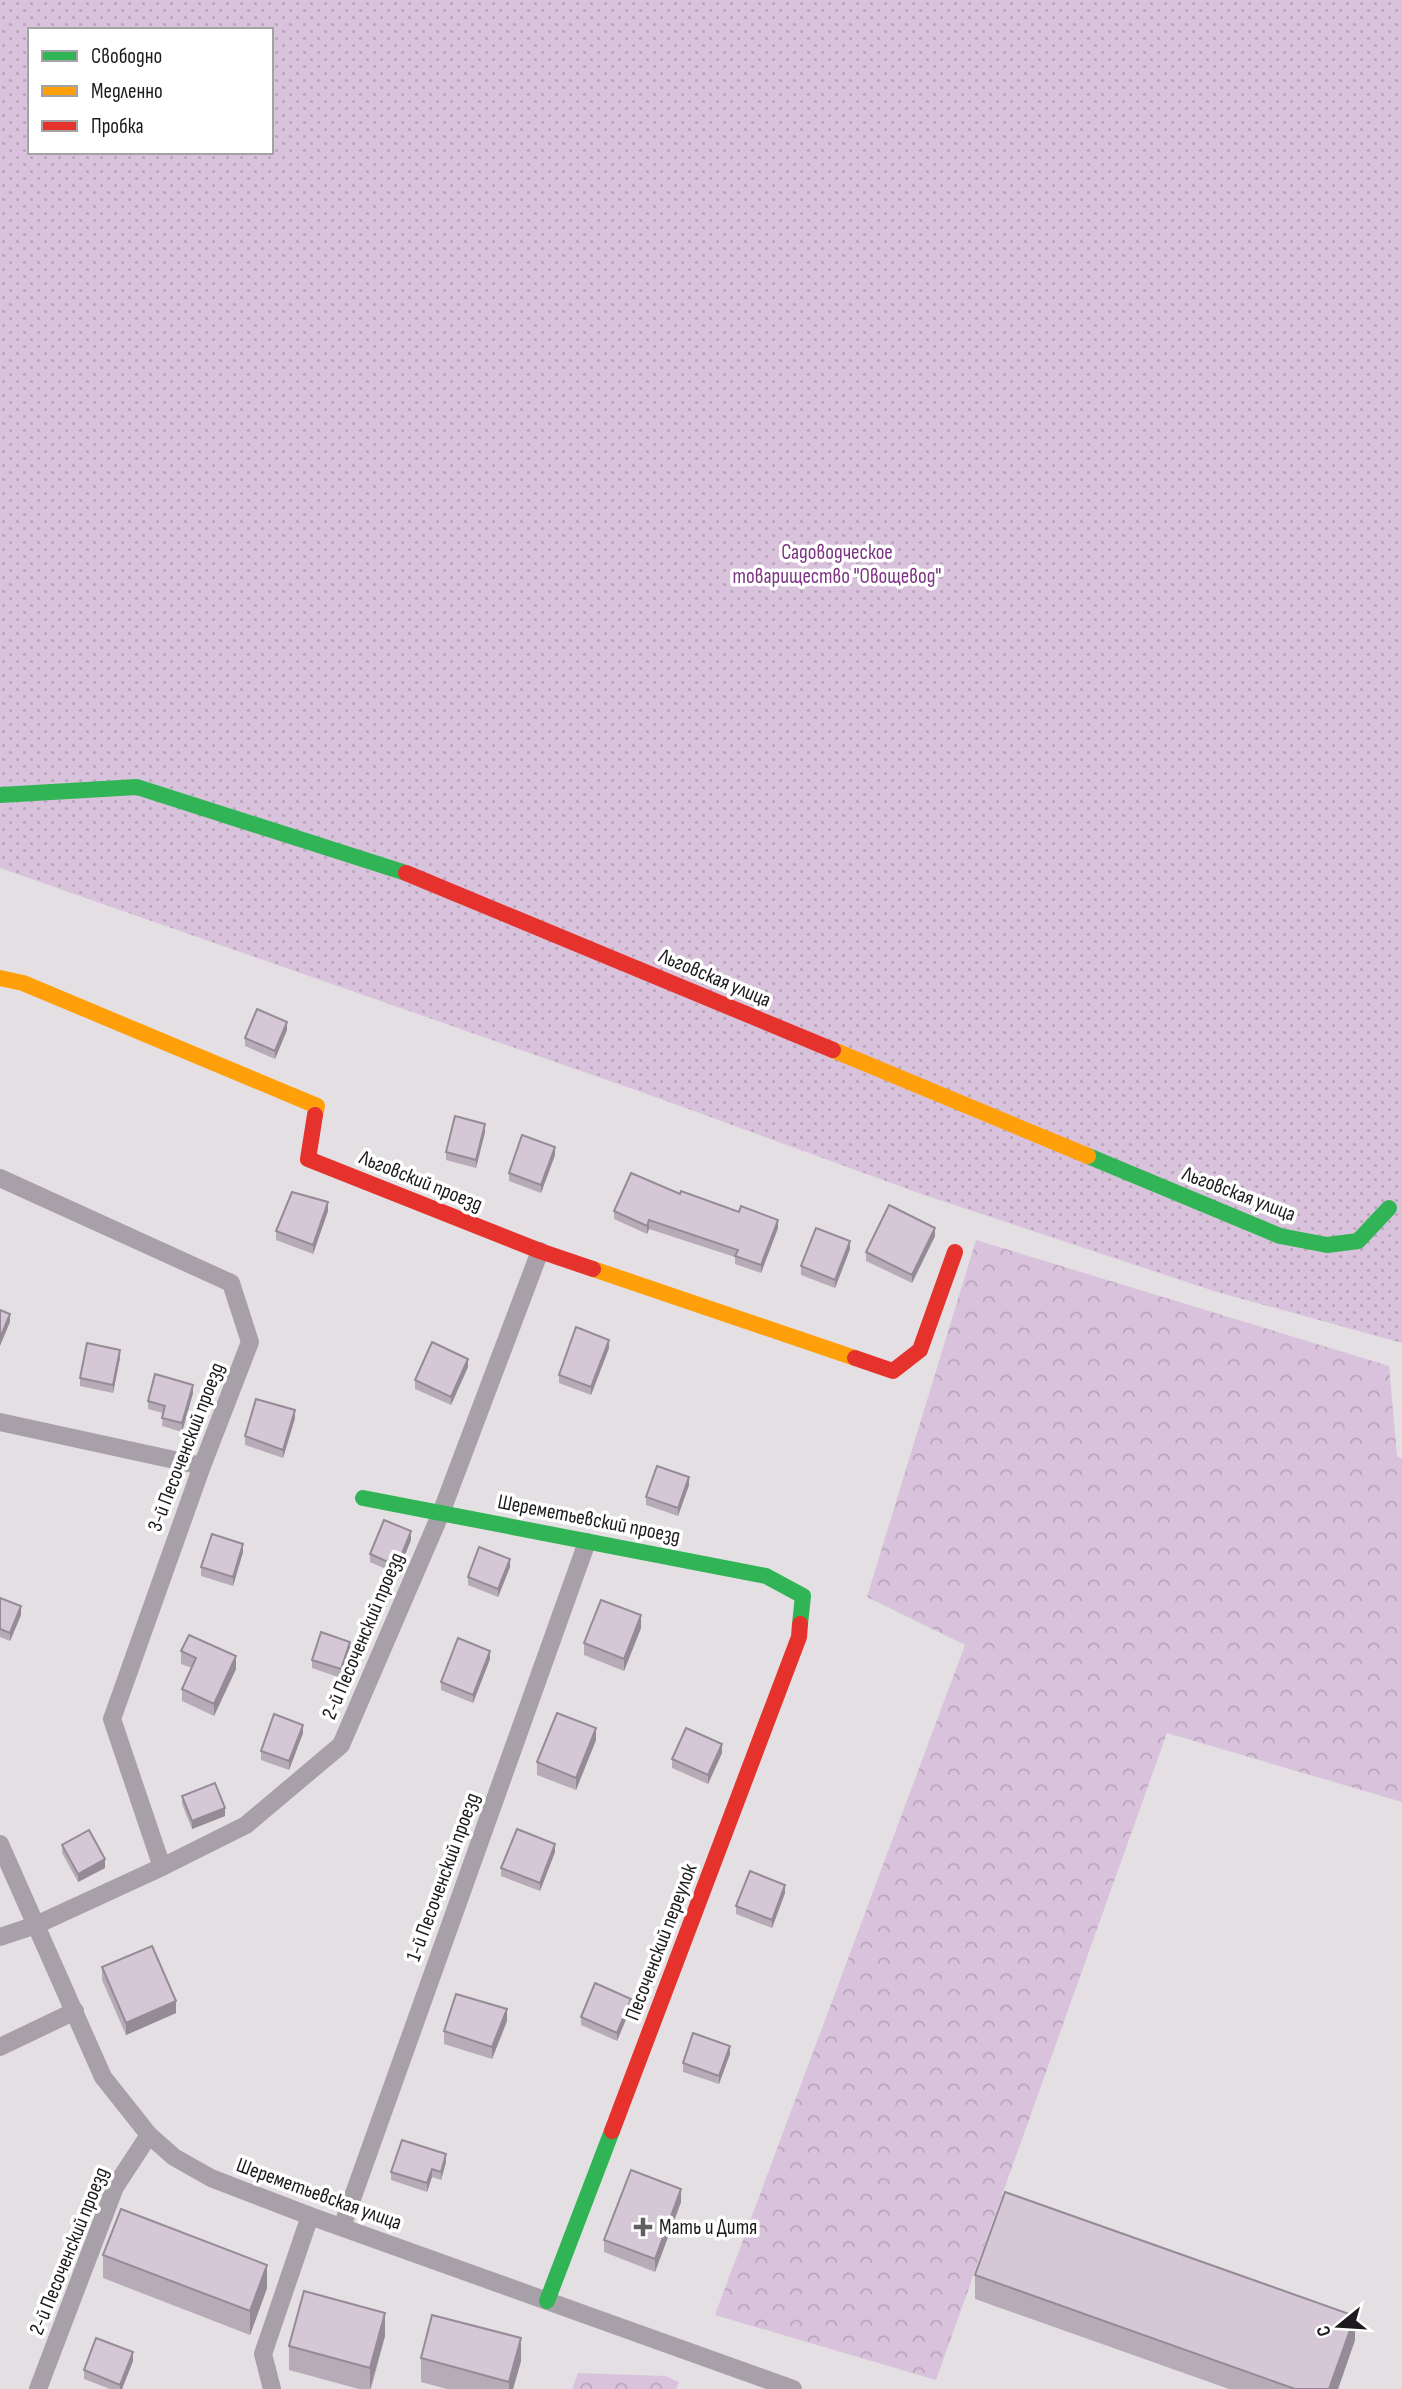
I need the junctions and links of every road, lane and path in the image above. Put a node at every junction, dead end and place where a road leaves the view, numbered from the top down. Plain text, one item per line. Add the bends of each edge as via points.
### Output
1 (0, 794) edge
2 (0, 978) edge
3 (0, 1178) edge
4 (1389, 1208) dead end
5 (540, 1251) junction
6 (955, 1252) dead end
7 (0, 1422) edge
8 (202, 1466) junction
9 (363, 1498) dead end
10 (441, 1513) junction
11 (587, 1542) junction
12 (803, 1596) joint
13 (0, 1844) edge
14 (162, 1867) junction
15 (36, 1925) junction
16 (0, 1937) edge
17 (75, 2011) junction
18 (0, 2047) edge
19 (149, 2135) junction
20 (310, 2216) junction
21 (342, 2227) junction
22 (547, 2301) junction
23 (790, 2388) edge
24 (38, 2389) edge
25 (272, 2389) edge

1 - 4 street, Льговская улица via 137,788 394,868 1280,1236 1327,1245 1358,1241
2 - 5 street, Льговский проезд via 23,983 317,1106 308,1159
3 - 8 street, 3-й Песоченский проезд via 231,1283 250,1342
5 - 6 street, Льговский проезд via 893,1371 920,1350
5 - 10 street, 2-й Песоченский проезд
7 - 8 street
8 - 14 street, 3-й Песоченский проезд via 112,1719
9 - 10 street, Шереметьевский проезд
10 - 11 street, Шереметьевский проезд
10 - 14 street, 2-й Песоченский проезд via 341,1745 246,1825
11 - 12 street, Шереметьевский проезд via 766,1576
11 - 21 street, 1-й Песоченский проезд
12 - 22 street, Песоченский переулок via 799,1637
13 - 15 street, Шереметьевская улица
14 - 15 street, 2-й Песоченский проезд
15 - 16 street, 2-й Песоченский проезд
15 - 17 street, Шереметьевская улица
17 - 18 street
17 - 19 street, Шереметьевская улица via 103,2077
19 - 20 street, Шереметьевская улица via 174,2157 211,2178
19 - 24 street, 2-й Песоченский проезд via 115,2187
20 - 21 street, Шереметьевская улица
20 - 25 street via 263,2354
21 - 22 street, Шереметьевская улица
22 - 23 street, Шереметьевская улица

